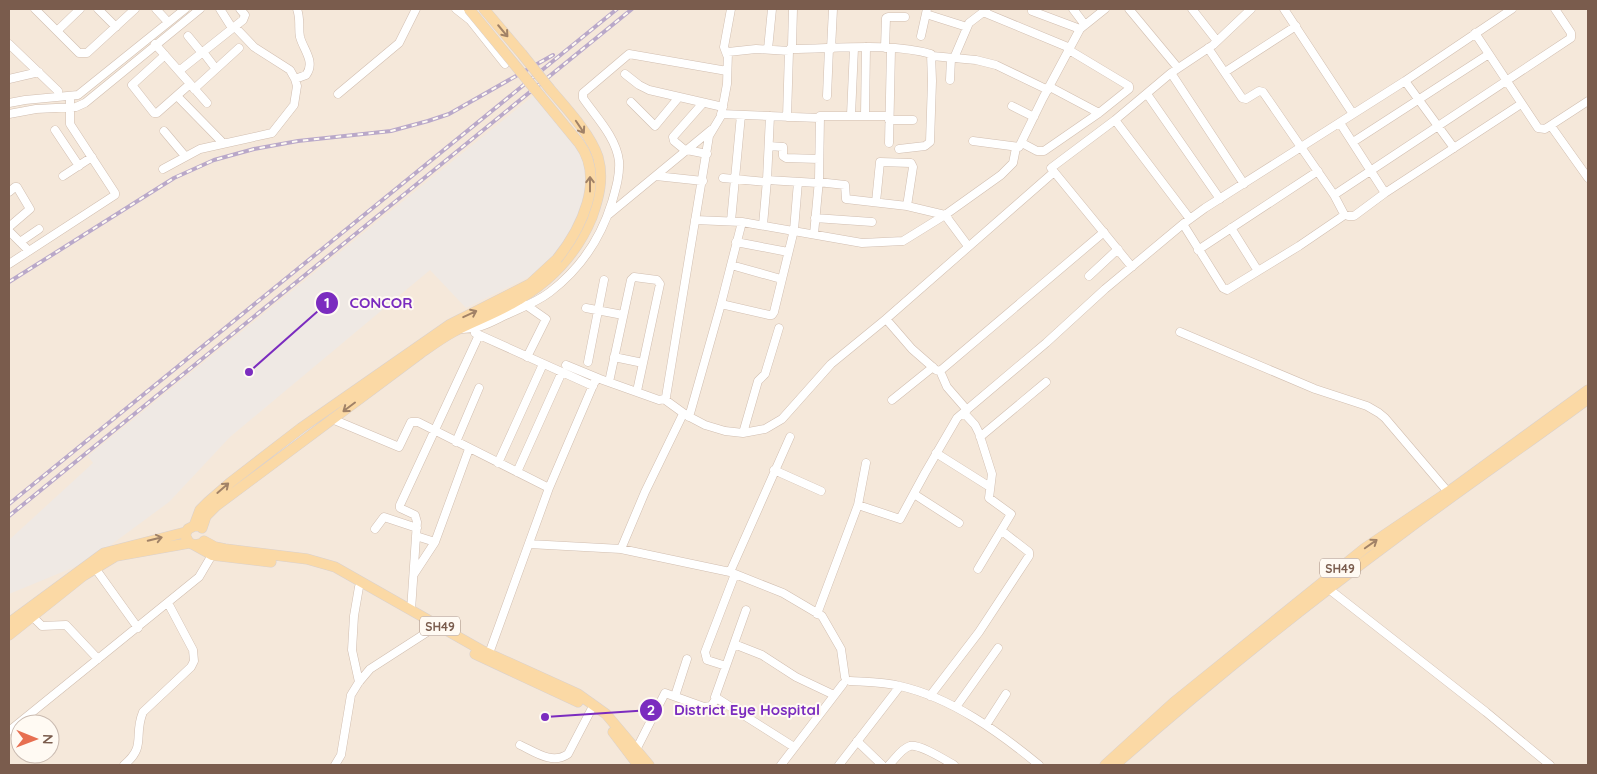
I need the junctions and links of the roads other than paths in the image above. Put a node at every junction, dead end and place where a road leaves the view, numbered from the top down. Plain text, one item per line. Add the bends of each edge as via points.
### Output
1 (35, 9) edge
2 (80, 9) edge
3 (98, 9) edge
4 (135, 9) edge
5 (156, 9) edge
6 (185, 9) edge
7 (200, 9) edge
8 (220, 9) edge
9 (240, 9) edge
10 (297, 9) edge
11 (416, 9) edge
12 (456, 9) edge
13 (469, 9) edge
14 (484, 9) edge
15 (731, 9) edge
16 (772, 9) edge
17 (793, 9) edge
18 (833, 9) edge
19 (1073, 9) edge
20 (1105, 9) edge
21 (1129, 9) edge
22 (1192, 9) edge
23 (1251, 9) edge
24 (1284, 9) edge
25 (1512, 9) edge
26 (1556, 9) edge
27 (985, 10) edge
28 (926, 11) edge
29 (1032, 11) dead end
30 (905, 18) dead end
31 (173, 22) junction
32 (1296, 26) junction
33 (116, 27) junction
34 (967, 27) junction
35 (1083, 27) junction
36 (233, 28) junction
37 (57, 31) junction
38 (1475, 33) junction
39 (188, 36) dead end
40 (922, 36) dead end
41 (1217, 41) junction
42 (9, 44) edge
43 (155, 44) junction
44 (866, 47) junction
45 (239, 48) dead end
46 (830, 48) junction
47 (854, 48) junction
48 (1208, 48) junction
49 (768, 49) junction
50 (888, 49) junction
51 (1070, 49) junction
52 (790, 50) junction
53 (202, 52) junction
54 (1489, 54) junction
55 (165, 55) junction
56 (727, 55) junction
57 (932, 56) junction
58 (952, 58) junction
59 (506, 64) dead end
60 (216, 69) junction
61 (179, 71) junction
62 (727, 71) junction
63 (1174, 71) junction
64 (39, 72) junction
65 (1225, 72) junction
66 (625, 74) dead end
67 (9, 79) edge
68 (295, 79) junction
69 (950, 80) dead end
70 (1506, 80) junction
71 (1405, 81) junction
72 (192, 86) junction
73 (1049, 89) junction
74 (58, 91) dead end
75 (338, 94) dead end
76 (1147, 94) junction
77 (177, 96) junction
78 (827, 96) dead end
79 (680, 98) junction
80 (1419, 99) junction
81 (1588, 101) edge
82 (70, 102) junction
83 (631, 102) dead end
84 (9, 103) edge
85 (207, 103) dead end
86 (703, 103) junction
87 (1521, 104) junction
88 (1012, 106) dead end
89 (722, 111) junction
90 (1099, 113) junction
91 (9, 114) edge
92 (1353, 114) junction
93 (741, 115) junction
94 (851, 115) junction
95 (865, 115) junction
96 (770, 116) junction
97 (787, 117) junction
98 (1034, 117) junction
99 (819, 118) junction
100 (889, 118) junction
101 (913, 120) dead end
102 (1115, 120) junction
103 (1340, 122) junction
104 (1438, 126) junction
105 (1551, 126) junction
106 (713, 129) junction
107 (55, 130) dead end
108 (164, 131) dead end
109 (973, 141) dead end
110 (1353, 142) junction
111 (223, 143) junction
112 (889, 143) dead end
113 (1019, 145) junction
114 (769, 146) junction
115 (899, 148) dead end
116 (1302, 148) junction
117 (1454, 148) junction
118 (687, 150) junction
119 (707, 154) junction
120 (185, 156) junction
121 (92, 158) junction
122 (819, 159) junction
123 (79, 166) junction
124 (163, 169) dead end
125 (1371, 171) junction
126 (1054, 172) junction
127 (1318, 172) junction
128 (63, 176) dead end
129 (656, 176) junction
130 (723, 178) dead end
131 (1588, 178) edge
132 (736, 179) junction
133 (767, 181) junction
134 (703, 182) junction
135 (798, 182) junction
136 (818, 183) junction
137 (1244, 184) junction
138 (9, 192) edge
139 (1385, 193) junction
140 (1334, 195) junction
141 (1220, 199) junction
142 (876, 202) junction
143 (907, 206) junction
144 (1344, 214) junction
145 (946, 215) junction
146 (607, 216) junction
147 (816, 218) junction
148 (1190, 219) junction
149 (696, 220) junction
150 (731, 221) junction
151 (742, 222) junction
152 (872, 222) dead end
153 (1183, 224) junction
154 (763, 225) junction
155 (9, 227) edge
156 (1231, 228) junction
157 (39, 229) dead end
158 (794, 230) junction
159 (9, 231) edge
160 (1104, 232) junction
161 (814, 234) junction
162 (20, 242) junction
163 (736, 242) junction
164 (968, 246) junction
165 (1118, 249) junction
166 (1198, 250) junction
167 (28, 251) junction
168 (788, 252) junction
169 (560, 262) junction
170 (9, 264) edge
171 (731, 265) junction
172 (1132, 267) junction
173 (1258, 271) junction
174 (1089, 276) dead end
175 (782, 279) junction
176 (604, 280) dead end
177 (721, 304) junction
178 (526, 305) junction
179 (586, 308) dead end
180 (598, 310) junction
181 (623, 315) junction
182 (886, 319) junction
183 (779, 328) dead end
184 (463, 329) junction
185 (1180, 332) dead end
186 (479, 335) junction
187 (614, 356) junction
188 (528, 357) junction
189 (588, 362) dead end
190 (643, 363) junction
191 (543, 364) junction
192 (564, 369) junction
193 (936, 369) junction
194 (383, 376) junction
195 (600, 379) junction
196 (608, 382) junction
197 (1046, 382) dead end
198 (593, 386) junction
199 (479, 388) dead end
200 (1588, 390) edge
201 (637, 392) junction
202 (664, 399) junction
203 (892, 400) dead end
204 (1588, 400) edge
205 (965, 412) junction
206 (686, 416) junction
207 (332, 419) junction
208 (434, 431) junction
209 (743, 433) junction
210 (790, 436) dead end
211 (980, 437) junction
212 (456, 442) junction
213 (469, 448) junction
214 (936, 454) junction
215 (498, 463) junction
216 (866, 463) dead end
217 (774, 470) junction
218 (517, 472) junction
219 (990, 487) junction
220 (550, 488) junction
221 (821, 490) dead end
222 (1448, 492) junction
223 (914, 494) junction
224 (858, 505) junction
225 (959, 523) dead end
226 (194, 529) junction
227 (375, 529) dead end
228 (1002, 531) junction
229 (416, 532) junction
230 (435, 542) junction
231 (196, 543) junction
232 (529, 544) junction
233 (622, 549) junction
234 (212, 555) junction
235 (95, 568) junction
236 (978, 569) dead end
237 (733, 573) junction
238 (414, 574) junction
239 (1325, 586) junction
240 (359, 587) junction
241 (168, 602) junction
242 (411, 610) junction
243 (746, 610) dead end
244 (817, 614) junction
245 (32, 616) junction
246 (9, 623) edge
247 (138, 628) junction
248 (432, 629) junction
249 (9, 635) edge
250 (734, 644) junction
251 (998, 648) dead end
252 (488, 657) junction
253 (98, 659) junction
254 (687, 659) dead end
255 (726, 666) junction
256 (846, 680) junction
257 (359, 682) junction
258 (900, 686) junction
259 (1006, 694) dead end
260 (834, 695) junction
261 (675, 696) junction
262 (930, 696) junction
263 (716, 699) junction
264 (956, 707) junction
265 (591, 710) junction
266 (986, 725) junction
267 (9, 731) edge
268 (857, 741) junction
269 (520, 745) dead end
270 (794, 747) junction
271 (636, 750) junction
272 (1037, 764) edge
273 (124, 765) edge
274 (335, 765) edge
275 (638, 765) edge
276 (648, 765) edge
277 (781, 765) edge
278 (839, 765) edge
279 (882, 765) edge
280 (889, 765) edge
281 (954, 765) edge
282 (1105, 765) edge
283 (1115, 765) edge
284 (1550, 765) edge

1 - 37 street
2 - 37 street
3 - 33 street
4 - 33 street
5 - 31 street
6 - 31 street
7 - 31 street
8 - 36 street
9 - 36 street via 245,17
10 - 68 street via 301,38 310,64 308,72
11 - 75 street via 399,43
12 - 59 street via 470,20
169 -> 13 main road, bridge via 588,200 587,156
14 -> 169 main road, bridge via 574,118 598,159 601,185 598,200 586,230
15 - 56 street via 724,46
16 - 49 street
17 - 52 street
18 - 46 street
19 - 35 street
20 - 35 street
21 - 63 street
22 - 41 street
23 - 41 street
24 - 32 street
25 - 38 street
26 - 70 street via 1571,38
27 - 34 street
27 - 51 street
28 - 34 street
28 - 40 street
29 - 35 street
30 - 50 street via 886,18
31 - 43 street
31 - 82 street
32 - 65 street
32 - 92 street
33 - 37 street via 84,54
34 - 58 street
35 - 51 street
36 - 53 street
36 - 68 street via 290,70
38 - 54 street
38 - 71 street
39 - 53 street
41 - 48 street
42 - 64 street
43 - 55 street
43 - 82 street via 85,104
44 - 47 street
44 - 50 street
44 - 95 street
45 - 60 street
46 - 47 street
46 - 52 street
46 - 78 street
47 - 94 street
48 - 63 street
48 - 65 street
49 - 52 street
49 - 56 street via 730,51
50 - 57 street
50 - 100 street
51 - 73 street
51 - 90 street via 1129,86
52 - 97 street
53 - 60 street
53 - 61 street
54 - 70 street
54 - 80 street
55 - 61 street
55 - 77 street via 132,83 132,87 156,114
56 - 62 street
57 - 58 street
57 - 115 street via 930,142 925,146
58 - 69 street
58 - 73 street via 996,65
60 - 72 street
61 - 72 street
62 - 89 street
62 - 146 street via 629,54 583,93 618,154 617,184
63 - 76 street
63 - 137 street
64 - 67 street
64 - 74 street
65 - 116 street via 1242,98 1263,92
66 - 79 street via 643,88
68 - 111 street via 297,94 294,105 276,130
70 - 87 street
70 - 104 street
71 - 80 street
71 - 92 street
72 - 77 street
72 - 85 street
73 - 90 street
73 - 98 street
76 - 102 street
76 - 141 street
77 - 111 street
79 - 83 street via 655,126
79 - 86 street
80 - 104 street
80 - 110 street
81 - 105 street
82 - 84 street via 25,100
82 - 91 street
82 - 121 street via 70,124
86 - 89 street
86 - 118 street via 673,137
87 - 105 street via 1538,128
87 - 117 street
88 - 98 street
89 - 93 street
89 - 106 street
90 - 113 street via 1042,151
92 - 103 street
93 - 96 street
93 - 132 street
94 - 95 street
94 - 99 street via 821,115
95 - 100 street
96 - 97 street
96 - 114 street
97 - 99 street
98 - 113 street
99 - 122 street
100 - 101 street
100 - 112 street
102 - 126 street via 1051,168
102 - 148 street
103 - 110 street
103 - 116 street
104 - 117 street
104 - 125 street
105 - 131 street
106 - 118 street
106 - 119 street
107 - 123 street
108 - 120 street
109 - 113 street
110 - 125 street
111 - 120 street
113 - 145 street via 1013,163 1001,175
114 - 122 street via 783,147 786,158
114 - 133 street
116 - 127 street
116 - 137 street
117 - 139 street
118 - 119 street
118 - 129 street
119 - 134 street
120 - 124 street
121 - 123 street
121 - 167 street via 115,193 114,197
122 - 136 street
123 - 128 street
125 - 139 street
125 - 140 street
126 - 160 street
126 - 164 street
127 - 140 street
127 - 156 street
129 - 134 street
129 - 146 street
130 - 132 street
132 - 133 street
132 - 150 street
133 - 135 street
133 - 154 street
134 - 149 street
135 - 136 street
135 - 158 street
136 - 142 street via 845,185 846,199
136 - 147 street
137 - 141 street
138 - 155 street via 17,187 30,209
139 - 144 street via 1354,216
140 - 144 street
141 - 148 street
142 - 143 street
142 - 143 street via 880,162 911,163
143 - 145 street
144 - 173 street
145 - 161 street via 903,241 862,243
145 - 164 street
146 - 178 street via 596,242 577,266 550,292
147 - 152 street
147 - 161 street
148 - 153 street
149 - 150 street
149 - 202 street
150 - 151 street
151 - 154 street
151 - 163 street
153 - 166 street
153 - 172 street
154 - 158 street
156 - 166 street
156 - 173 street
157 - 162 street
158 - 161 street
158 - 168 street
159 - 162 street
160 - 165 street
160 - 193 street
162 - 167 street
163 - 168 street
163 - 171 street
164 - 182 street
165 - 172 street
165 - 174 street
166 - 173 street via 1225,290
167 - 170 street
168 - 175 street
169 - 184 main road via 538,288
194 -> 169 main road via 449,325 526,287
171 - 175 street
171 - 177 street
172 - 205 street
175 - 177 street via 772,315
176 - 180 street
177 - 206 street
178 - 184 street via 475,329
178 - 188 street via 546,319
179 - 180 street
180 - 181 street
180 - 189 street
181 - 187 street
181 - 190 street via 632,278 659,281
182 - 193 street via 912,349
182 - 209 street via 831,364 782,419 765,429
183 - 209 street via 765,374 758,381
184 - 186 street
184 - 194 main road
185 - 222 street via 1307,386 1373,409 1385,418
186 - 188 street
186 - 208 street
187 - 190 street
187 - 196 street
188 - 191 street
190 - 201 street
191 - 192 street
191 - 215 street
192 - 195 street
192 - 198 street
192 - 218 street
193 - 203 street
193 - 205 street
194 -> 207 main road
226 -> 194 main road via 200,510 230,482 301,428
195 - 196 street
195 - 198 street
196 - 201 street
197 - 211 street
198 - 220 street
199 - 212 street
200 - 222 main road, SH49
201 - 202 street
202 - 206 street
204 - 239 main road, SH49
205 - 211 street
205 - 214 street via 954,422
206 - 209 street via 705,426
206 - 233 street via 645,492
207 - 208 street via 399,447 410,422 418,422
207 - 226 main road via 216,506
208 - 212 street
208 - 229 street via 400,504 400,508 417,518
210 - 217 street
211 - 219 street via 992,474
212 - 213 street
213 - 215 street
213 - 230 street
214 - 219 street
214 - 223 street
215 - 218 street
216 - 224 street
217 - 221 street
217 - 237 street
218 - 220 street
219 - 228 street via 988,495 991,500 1011,514
220 - 232 street
239 -> 222 main road, SH49 via 1365,548
223 - 224 street via 900,520
223 - 225 street
224 - 244 street
226 - 231 main road via 186,538
226 - 231 main road via 205,534
246 -> 226 main road via 104,553
227 - 229 street via 384,517
228 - 236 street
228 - 262 street via 1029,552 1029,556 979,632
229 - 230 street
229 - 238 street
230 - 238 street
231 - 234 main road, SH49
231 - 235 main road, SH49 via 116,556
231 - 242 main road, SH49 via 307,559 335,567
232 - 233 street
232 - 252 street
233 - 237 street
234 - 240 main road, SH49 via 312,567 328,571
234 - 241 street via 199,577
235 - 245 main road, SH49
235 - 247 street
237 - 244 street via 783,593
237 - 255 street via 705,652 707,660
238 - 242 street
239 - 282 main road, SH49 via 1173,703
239 - 283 main road, SH49
239 - 284 street
240 - 248 main road, SH49
240 - 257 street via 352,633
241 - 247 street
241 - 273 street via 192,650 194,661 142,712 136,754
242 - 252 main road, SH49
243 - 250 street
244 - 256 street via 822,616 841,649
245 - 249 main road, SH49
245 - 253 street via 42,626 66,625
247 - 253 street
248 - 252 main road, SH49
248 - 257 street via 370,669
250 - 255 street
250 - 260 street
251 - 264 street
252 - 265 main road, SH49
252 - 271 main road, SH49 via 578,694 606,714
253 - 267 street
254 - 261 street
255 - 263 street
256 - 258 street
256 - 260 street
257 - 274 street via 351,695 341,755
258 - 262 street
258 - 268 street
259 - 266 street
260 - 270 street
261 - 263 street via 704,707 711,706
261 - 271 street via 663,694
262 - 264 street
263 - 270 street
264 - 266 street
265 - 269 street via 568,754 562,758 549,758
265 - 275 main road, SH49 via 604,721
266 - 272 street
268 - 278 street
268 - 279 street
270 - 277 street
271 - 276 main road, SH49
280 - 281 street via 910,746

